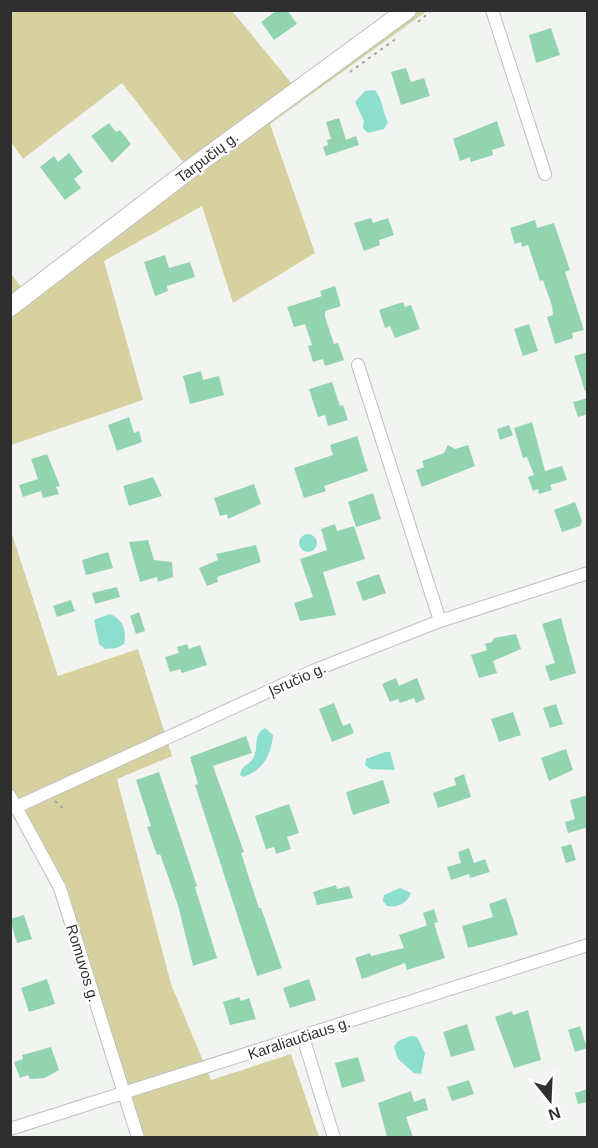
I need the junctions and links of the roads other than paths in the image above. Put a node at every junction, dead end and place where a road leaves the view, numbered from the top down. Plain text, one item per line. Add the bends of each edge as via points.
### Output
1 (492, 10) edge
2 (412, 17) edge
3 (545, 174) dead end
4 (10, 307) edge
5 (358, 365) dead end
6 (588, 573) edge
7 (440, 621) junction
8 (13, 801) edge
9 (588, 945) edge
10 (303, 1037) junction
11 (124, 1094) junction
12 (10, 1129) edge
13 (138, 1137) edge
14 (334, 1137) edge

1 - 3 street
2 - 4 main road, Tarpučių g. via 189,170
5 - 7 street
6 - 7 street, Įsručio g.
7 - 8 street, Įsručio g. via 315,670
8 - 11 street, Romuvos g. via 60,888
9 - 10 street, Karaliaučiaus g.
10 - 11 street, Karaliaučiaus g.
10 - 14 street
11 - 12 street, Karaliaučiaus g.
11 - 13 street, Romuvos g.

